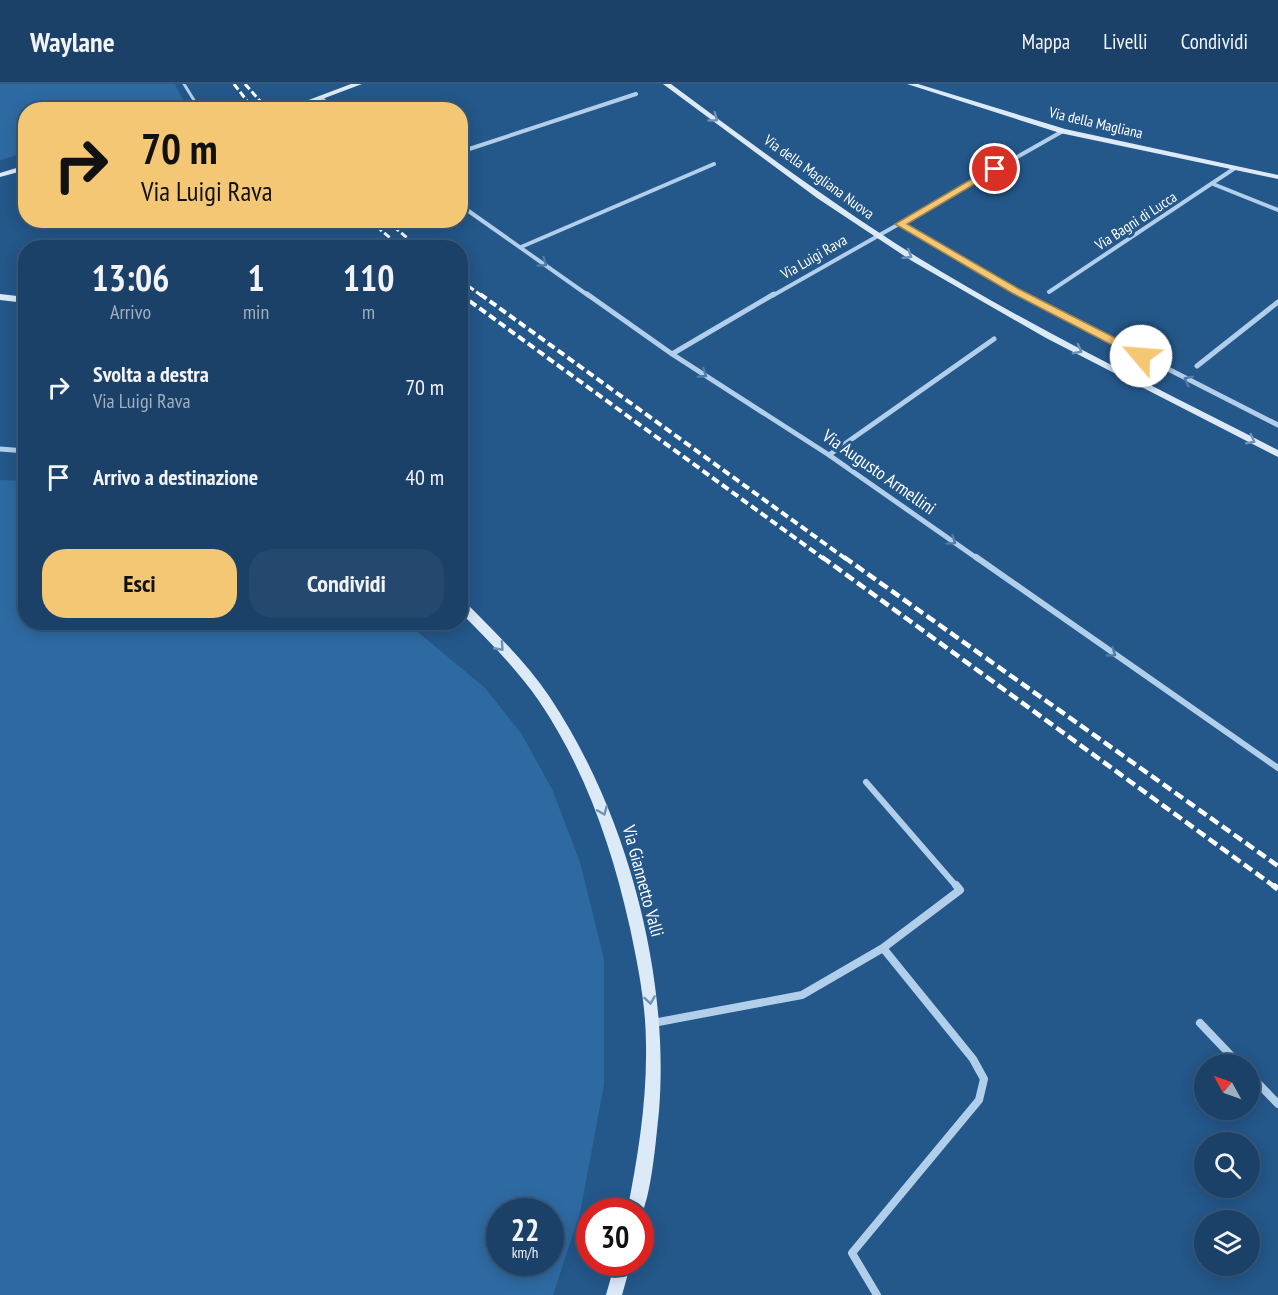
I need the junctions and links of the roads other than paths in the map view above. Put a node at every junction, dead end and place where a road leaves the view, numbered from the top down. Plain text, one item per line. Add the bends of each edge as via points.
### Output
1 (184, 84) edge
2 (358, 84) edge
3 (667, 84) edge
4 (910, 84) edge
5 (636, 94) dead end
6 (321, 98) junction
7 (195, 102) edge
8 (309, 102) edge
9 (325, 102) edge
10 (1063, 131) junction
11 (468, 149) edge
12 (714, 164) dead end
13 (1235, 168) junction
14 (18, 169) edge
15 (0, 175) edge
16 (1278, 177) edge
17 (1214, 184) junction
18 (1278, 210) edge
19 (468, 211) edge
20 (900, 224) junction
21 (877, 235) junction
22 (521, 247) junction
23 (1049, 292) dead end
24 (0, 297) edge
25 (18, 299) edge
26 (1278, 302) edge
27 (994, 339) dead end
28 (672, 354) junction
29 (1197, 366) dead end
30 (1278, 425) edge
31 (0, 449) edge
32 (18, 450) edge
33 (1278, 454) edge
34 (830, 455) junction
35 (468, 613) edge
36 (1278, 768) edge
37 (866, 782) dead end
38 (883, 948) junction
39 (653, 1023) junction
40 (1200, 1023) dead end
41 (1230, 1054) edge
42 (1260, 1085) edge
43 (1278, 1104) edge
44 (636, 1198) edge
45 (619, 1276) edge
46 (614, 1295) edge
47 (877, 1295) edge

1 - 7 lane
2 - 6 main road
3 -> 21 main road, Via della Magliana Nuova
4 - 10 main road, Via della Magliana
5 - 11 street
6 - 8 main road
6 - 9 street
10 - 13 main road, Via della Magliana
10 - 20 street, Via Luigi Rava
12 - 22 street
13 - 16 main road, Via della Magliana
13 - 17 street, Via Bagni di Lucca
14 - 15 main road
17 - 18 street
17 - 23 street, Via Bagni di Lucca
19 - 22 street, Via Augusto Armellini
20 - 21 street, Via Luigi Rava
30 -> 20 street via 1035,302
21 - 28 street, Via Luigi Rava
21 -> 33 main road, Via della Magliana Nuova via 1010,315
22 -> 28 street, Via Augusto Armellini
24 - 25 main road
26 - 29 street
27 - 34 street
28 -> 34 street, Via Augusto Armellini
31 - 32 street
34 -> 36 street, Via Augusto Armellini
35 -> 39 main road, Via Giannetto Valli via 544,699 598,799 613,835 633,908
37 - 38 street via 960,890
38 - 39 street via 802,995
38 - 47 street via 973,1059 984,1079 980,1100 852,1253
39 - 44 main road, Via Giannetto Valli via 651,1107
40 - 41 street
42 - 43 street
45 - 46 main road

